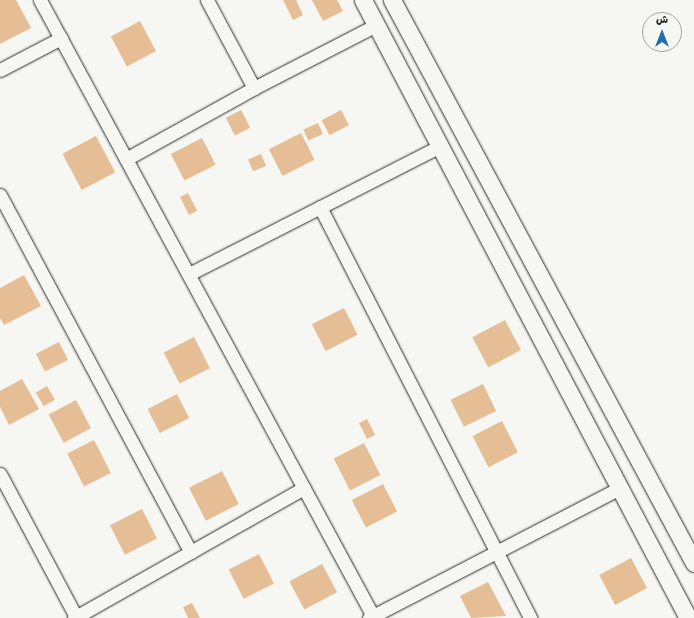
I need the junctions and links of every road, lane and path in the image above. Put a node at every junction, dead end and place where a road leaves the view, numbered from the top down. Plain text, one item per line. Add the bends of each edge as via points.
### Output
1 (40, 0) edge
2 (207, 0) edge
3 (363, 0) edge
4 (392, 0) edge
5 (376, 25) junction
6 (61, 38) junction
7 (0, 70) edge
8 (254, 88) junction
9 (440, 146) junction
10 (126, 160) junction
11 (0, 195) edge
12 (320, 207) junction
13 (189, 274) junction
14 (0, 474) edge
15 (304, 488) junction
16 (620, 488) junction
17 (191, 552) junction
18 (496, 552) junction
19 (694, 563) edge
20 (75, 617) edge
21 (371, 617) edge
22 (530, 618) edge
23 (688, 618) edge

1 - 6 street
2 - 8 street
3 - 5 street
4 - 19 street
5 - 8 street
5 - 9 street
6 - 7 street
6 - 10 street
8 - 10 street
9 - 12 street
9 - 16 street
10 - 13 street
11 - 17 street
12 - 13 street
12 - 18 street
13 - 15 street
14 - 20 street
15 - 17 street
15 - 21 street
16 - 18 street
16 - 23 street
17 - 20 street
18 - 21 street
18 - 22 street

